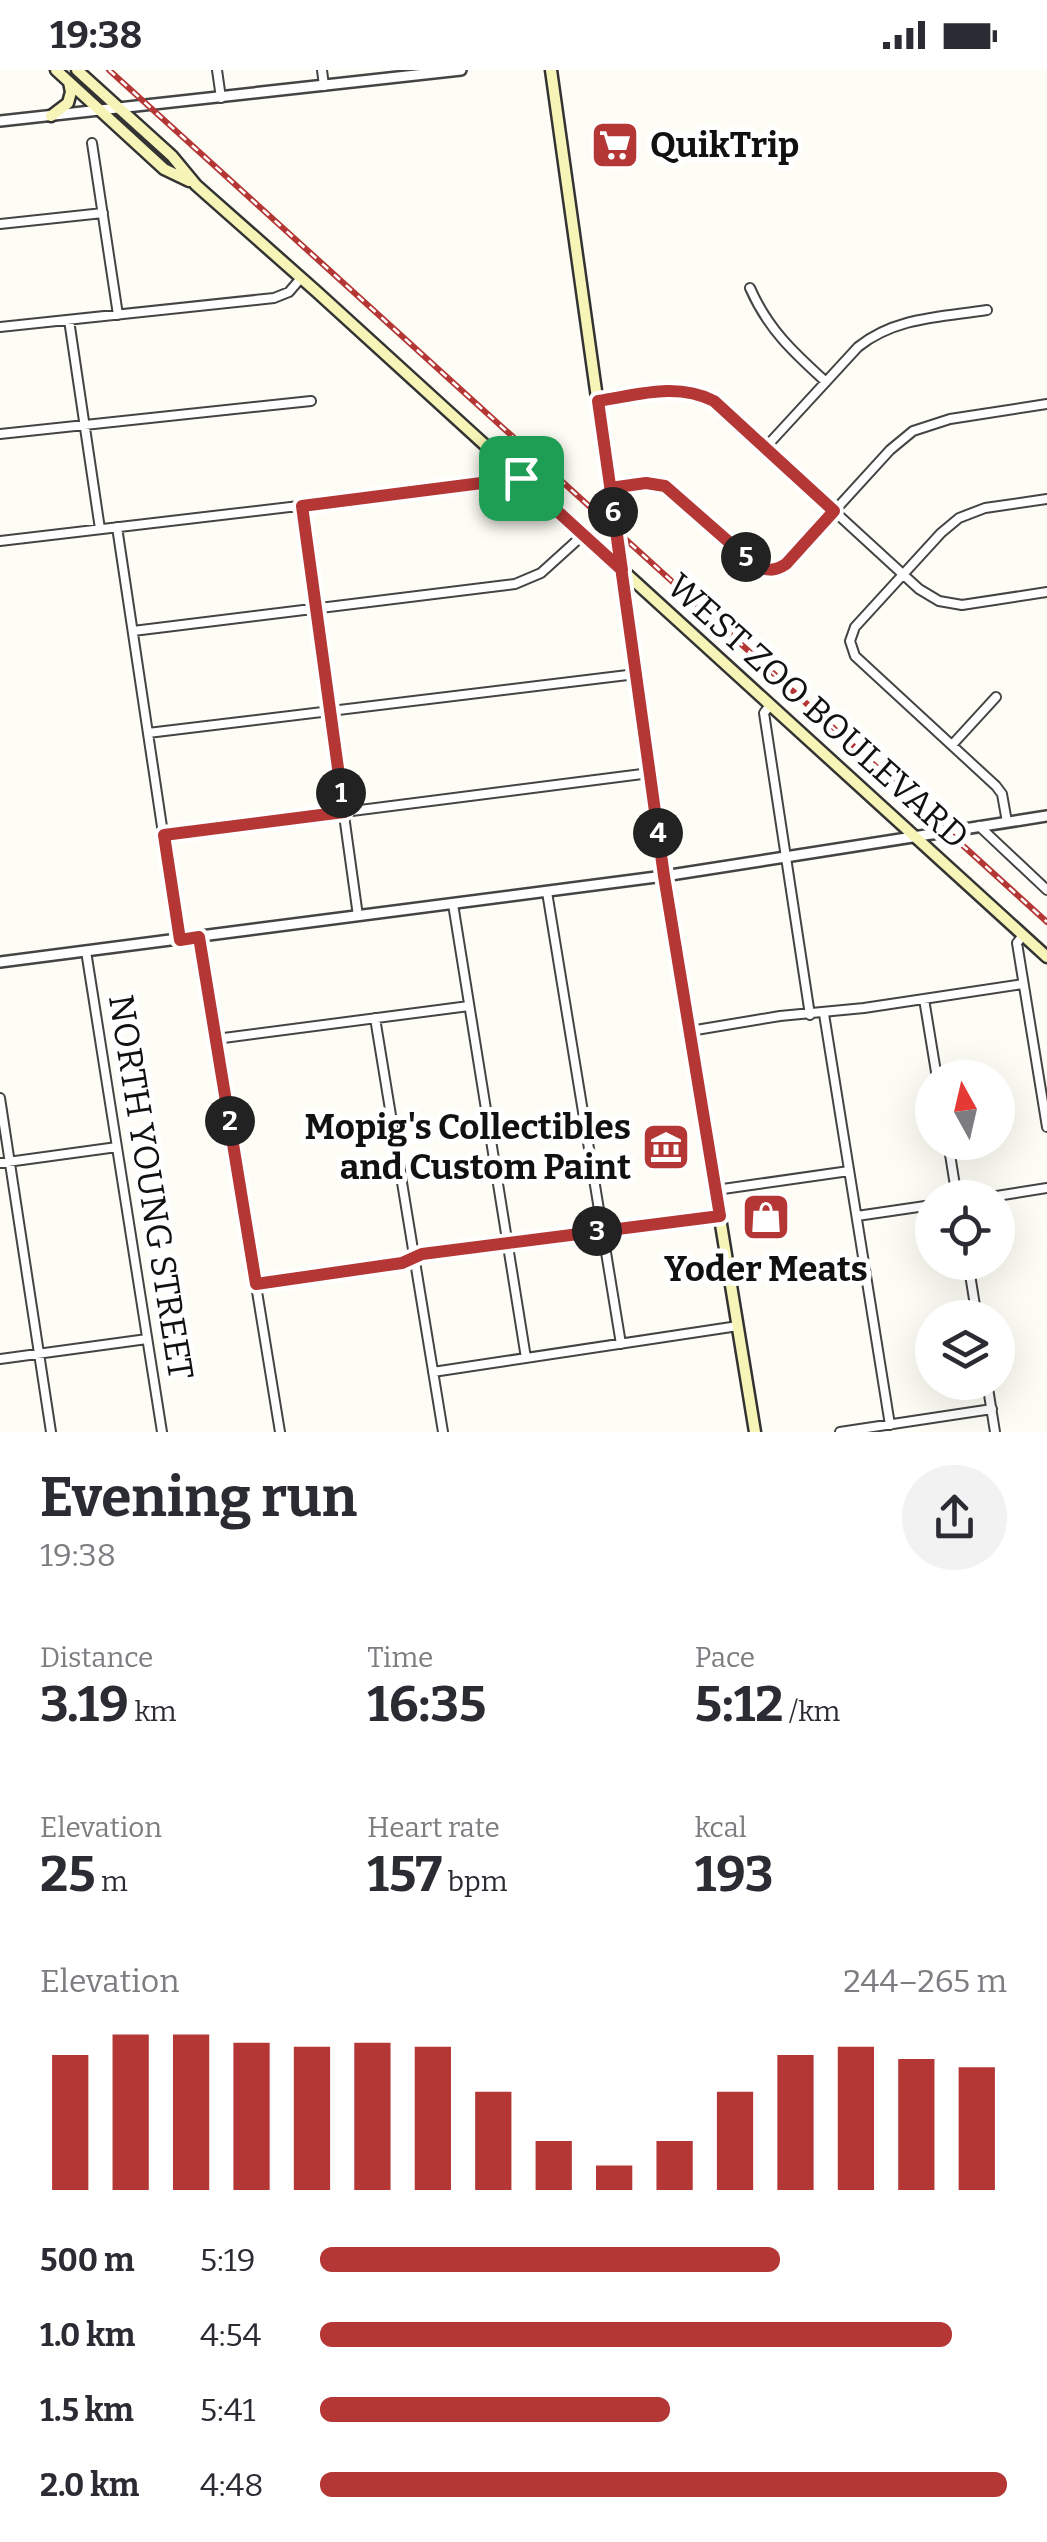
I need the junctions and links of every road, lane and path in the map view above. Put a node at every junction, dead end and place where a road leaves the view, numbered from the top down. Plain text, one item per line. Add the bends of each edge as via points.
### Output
1 (56, 70) edge
2 (77, 70) edge
3 (217, 70) edge
4 (322, 70) edge
5 (461, 70) edge
6 (551, 70) edge
7 (68, 81) junction
8 (324, 86) junction
9 (221, 98) junction
10 (118, 109) junction
11 (101, 110) junction
12 (51, 116) junction
13 (0, 121) edge
14 (92, 143) dead end
15 (196, 185) junction
16 (102, 214) junction
17 (0, 224) edge
18 (301, 278) junction
19 (750, 288) dead end
20 (987, 310) dead end
21 (118, 314) junction
22 (69, 320) junction
23 (0, 327) edge
24 (826, 382) junction
25 (598, 401) junction
26 (311, 402) dead end
27 (1047, 404) edge
28 (85, 426) junction
29 (0, 434) edge
30 (765, 448) junction
31 (521, 478) junction
32 (610, 488) junction
33 (1047, 498) edge
34 (302, 506) junction
35 (834, 511) junction
36 (117, 527) junction
37 (100, 529) junction
38 (583, 534) junction
39 (0, 540) edge
40 (622, 570) junction
41 (904, 574) junction
42 (1047, 592) edge
43 (316, 609) junction
44 (133, 632) junction
45 (636, 674) junction
46 (996, 698) dead end
47 (770, 705) junction
48 (330, 711) junction
49 (148, 733) junction
50 (952, 745) junction
51 (650, 773) junction
52 (344, 812) junction
53 (1047, 816) edge
54 (1007, 822) junction
55 (980, 826) junction
56 (164, 835) junction
57 (915, 836) junction
58 (785, 858) junction
59 (664, 876) junction
60 (1047, 890) edge
61 (547, 892) junction
62 (452, 904) junction
63 (358, 916) junction
64 (1023, 935) junction
65 (199, 937) junction
66 (180, 940) junction
67 (86, 951) junction
68 (1047, 957) edge
69 (0, 962) edge
70 (1023, 984) junction
71 (924, 999) junction
72 (469, 1006) junction
73 (824, 1014) junction
74 (810, 1015) junction
75 (375, 1018) junction
76 (690, 1030) junction
77 (216, 1038) junction
78 (934, 1060) edge
79 (0, 1098) edge
80 (1047, 1127) edge
81 (117, 1148) junction
82 (5, 1163) edge
83 (849, 1170) junction
84 (1047, 1188) edge
85 (716, 1190) junction
86 (1015, 1193) edge
87 (915, 1207) edge
88 (720, 1216) junction
89 (856, 1216) junction
90 (603, 1231) junction
91 (508, 1243) junction
92 (414, 1258) junction
93 (256, 1284) junction
94 (738, 1326) junction
95 (147, 1339) junction
96 (621, 1344) junction
97 (39, 1354) junction
98 (526, 1358) junction
99 (0, 1359) edge
100 (433, 1372) junction
101 (990, 1400) edge
102 (992, 1409) junction
103 (890, 1424) junction
104 (51, 1432) edge
105 (162, 1432) edge
106 (280, 1432) edge
107 (442, 1432) edge
108 (755, 1432) edge
109 (840, 1432) edge
110 (995, 1432) edge

1 - 7 main road, WEST ZOO BOULEVARD
2 - 10 main road, WEST ZOO BOULEVARD
3 - 9 street
4 - 8 street
5 - 8 street
6 - 25 main road
7 - 11 main road, WEST ZOO BOULEVARD
7 - 12 main road via 68,103
8 - 9 street
9 - 10 street
10 - 11 street
10 - 15 main road, WEST ZOO BOULEVARD
11 - 12 street
11 - 15 main road, WEST ZOO BOULEVARD via 164,169
12 - 13 street
14 - 16 street
15 - 18 main road, WEST ZOO BOULEVARD
16 - 17 street
16 - 21 street
18 - 21 street via 274,298
18 - 31 main road, WEST ZOO BOULEVARD
19 - 24 street via 780,339
20 - 24 street via 892,326 858,347
21 - 22 street
22 - 23 street
22 - 28 street
24 - 30 street
25 - 30 street via 692,392 714,401
25 - 32 main road
26 - 28 street
27 - 35 street via 913,431
28 - 29 street
28 - 37 street
30 - 35 street
31 - 34 street
31 - 38 main road, WEST ZOO BOULEVARD
32 - 35 street via 665,486 768,570 786,564
32 - 40 main road
33 - 41 street via 959,518
34 - 36 street
34 - 43 street
35 - 41 street
36 - 37 street
36 - 44 street
37 - 39 street
38 - 40 main road, WEST ZOO BOULEVARD
38 - 43 street via 541,573 516,584
40 - 45 main road
40 - 47 main road, WEST ZOO BOULEVARD
41 - 42 street via 949,604
41 - 50 street via 855,626 851,648
43 - 44 street
43 - 48 street
44 - 49 street
45 - 48 street
45 - 51 main road
46 - 50 street
47 - 57 main road, WEST ZOO BOULEVARD
47 - 58 street via 764,713
48 - 49 street
48 - 52 street
49 - 56 street
50 - 54 street via 1002,794
51 - 52 street
51 - 59 main road
52 - 56 street
52 - 63 street
53 - 54 street
54 - 55 street
55 - 57 street
55 - 60 street
56 - 66 street
57 - 58 street
57 - 64 main road, WEST ZOO BOULEVARD
58 - 59 street
58 - 74 street
59 - 61 street
59 - 76 main road
61 - 62 street
61 - 90 street
62 - 63 street
62 - 72 street
63 - 65 street
64 - 68 main road, WEST ZOO BOULEVARD
64 - 70 street via 1017,943
65 - 66 street
65 - 77 street
66 - 67 street
67 - 69 street
67 - 81 street, NORTH YOUNG STREET
70 - 71 street
70 - 80 street
71 - 73 street
71 - 78 street
72 - 75 street
72 - 91 street
73 - 74 street
73 - 83 street
74 - 76 street
75 - 77 street
75 - 92 street
76 - 85 main road
77 - 93 street
79 - 82 street
81 - 82 street
81 - 95 street, NORTH YOUNG STREET
82 - 97 street
83 - 85 street
83 - 89 street
84 - 86 street
85 - 88 main road
87 - 89 street
88 - 90 street
88 - 94 main road
89 - 103 street
90 - 91 street
90 - 96 street
91 - 92 street
91 - 98 street
92 - 93 street
92 - 100 street
93 - 106 street
94 - 96 street
94 - 108 main road
95 - 97 street
95 - 105 street, NORTH YOUNG STREET
96 - 98 street
97 - 99 street
97 - 104 street
98 - 100 street
100 - 107 street
101 - 102 street
102 - 103 street
102 - 110 street
103 - 109 street

